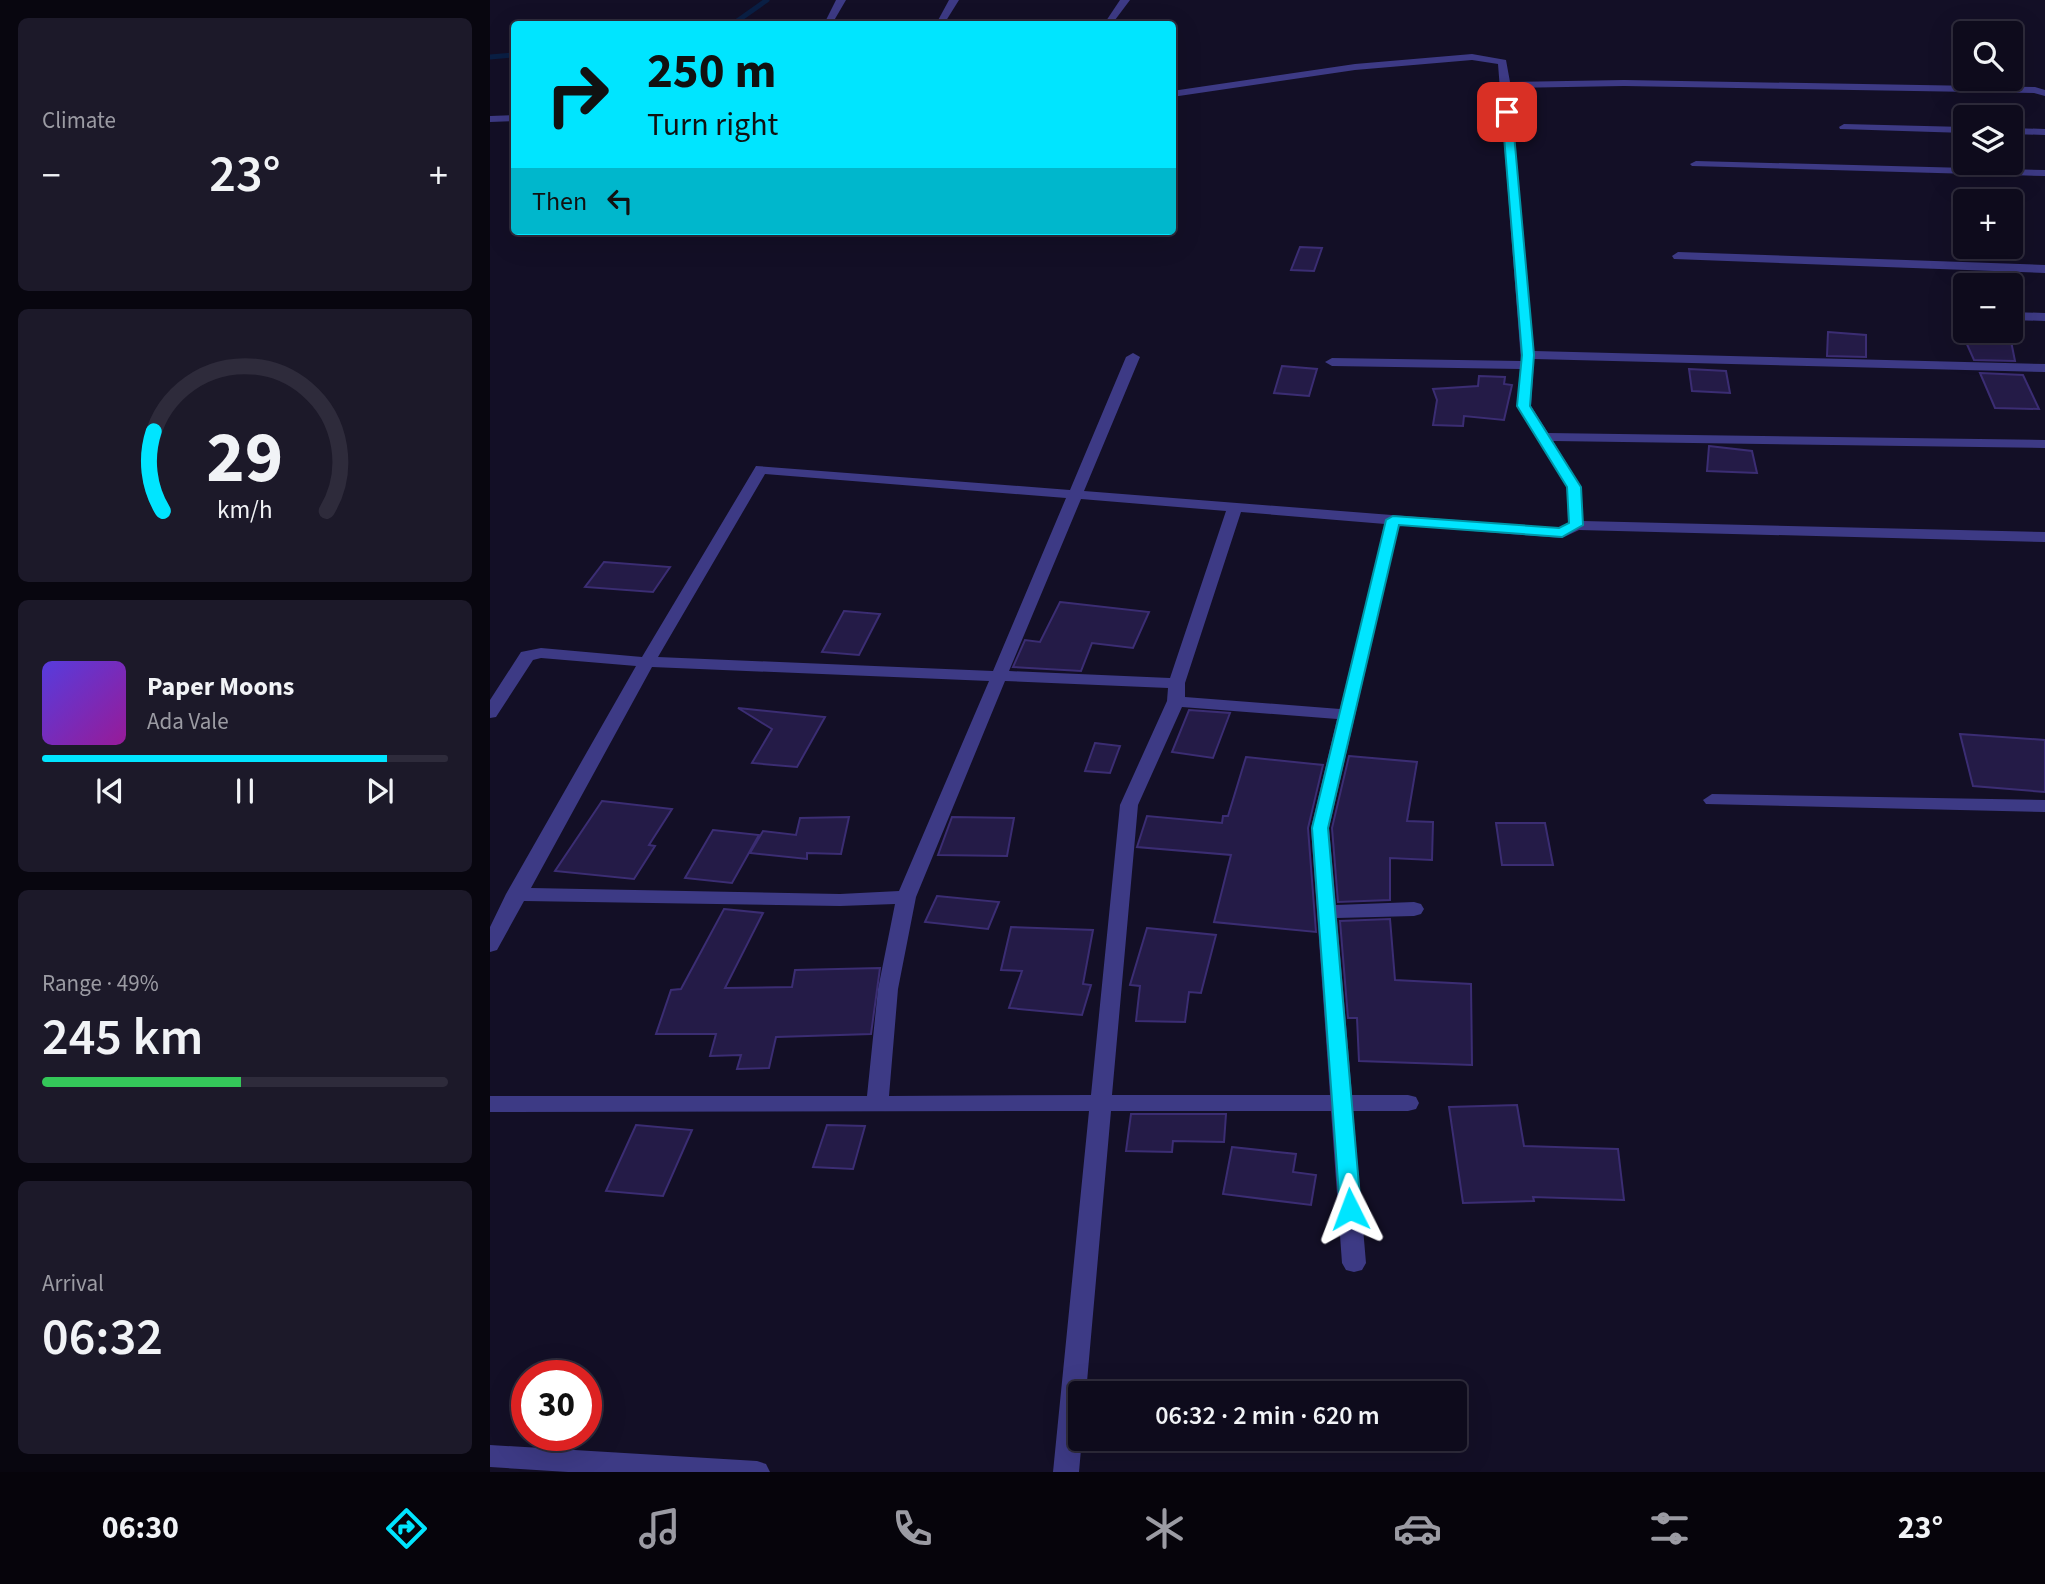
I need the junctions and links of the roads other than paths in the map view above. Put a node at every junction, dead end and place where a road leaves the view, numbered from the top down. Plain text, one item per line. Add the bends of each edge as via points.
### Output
1 (841, 0) edge
2 (954, 0) edge
3 (1125, 0) edge
4 (830, 21) edge
5 (942, 21) edge
6 (1110, 21) edge
7 (1504, 85) junction
8 (1176, 93) edge
9 (2045, 93) edge
10 (511, 118) edge
11 (490, 119) edge
12 (1844, 127) dead end
13 (1953, 130) edge
14 (2023, 131) edge
15 (2045, 132) edge
16 (1696, 164) dead end
17 (2045, 173) edge
18 (1678, 256) dead end
19 (2045, 269) edge
20 (2023, 316) edge
21 (2045, 317) edge
22 (1133, 357) dead end
23 (1527, 360) junction
24 (1332, 362) dead end
25 (2045, 368) edge
26 (1544, 437) junction
27 (2045, 444) edge
28 (1077, 495) junction
29 (1235, 507) junction
30 (1393, 520) junction
31 (1576, 525) junction
32 (2045, 537) edge
33 (647, 662) junction
34 (1001, 677) junction
35 (1177, 693) junction
36 (490, 713) edge
37 (1348, 715) junction
38 (1712, 800) dead end
39 (2045, 806) edge
40 (516, 894) junction
41 (906, 897) junction
42 (1414, 909) dead end
43 (1325, 912) junction
44 (490, 944) edge
45 (1101, 1103) junction
46 (1344, 1103) junction
47 (1408, 1103) dead end
48 (490, 1104) edge
49 (877, 1104) junction
50 (1354, 1263) dead end
51 (490, 1455) edge
52 (668, 1469) edge
53 (757, 1472) edge
54 (1066, 1472) edge

1 - 4 street
2 - 5 street
3 - 6 street
7 - 8 street via 1503,62 1472,57 1355,67
7 - 9 street via 1624,83
7 - 23 street
10 - 11 street
12 - 13 street
14 - 15 street
16 - 17 street
18 - 19 street
20 - 21 street
22 - 28 street
23 - 24 street
23 - 25 street
23 - 26 street via 1524,406
26 - 27 street
26 - 31 street via 1574,487
28 - 29 street
28 - 33 street via 761,469
28 - 34 street
29 - 30 street
29 - 35 street
30 - 31 street via 1562,533
30 - 37 street
31 - 32 street
33 - 34 street
33 - 36 street via 541,653 527,656
33 - 40 street
34 - 35 street
34 - 41 street
35 - 37 street
35 - 45 street via 1129,805
37 - 43 street via 1320,828
38 - 39 street
40 - 41 street via 840,900
40 - 44 street
41 - 49 street via 888,989
42 - 43 street
43 - 46 street
45 - 46 street
45 - 49 street
45 - 54 street
46 - 47 street
46 - 50 street
48 - 49 street
51 - 52 street
52 - 53 street

